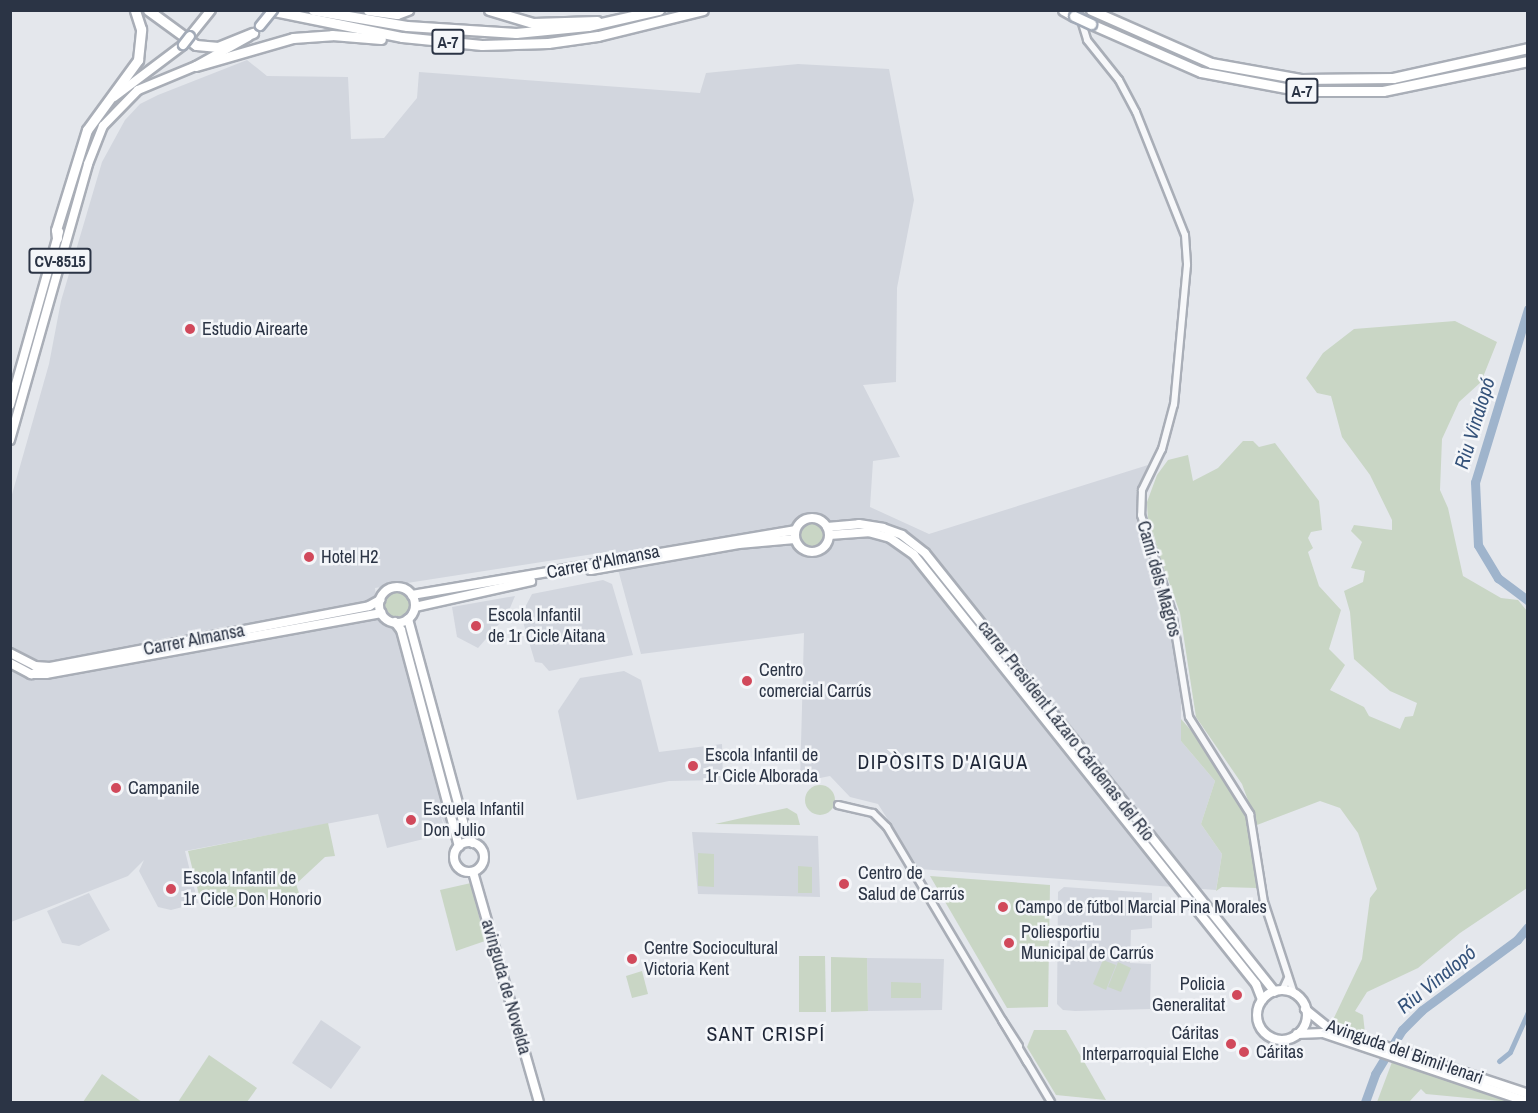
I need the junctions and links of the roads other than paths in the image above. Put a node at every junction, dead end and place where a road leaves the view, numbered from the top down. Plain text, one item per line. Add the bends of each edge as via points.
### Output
1 (135, 10) edge
2 (148, 10) edge
3 (271, 10) edge
4 (313, 10) edge
5 (368, 10) edge
6 (408, 10) edge
7 (489, 10) edge
8 (659, 10) edge
9 (703, 10) edge
10 (1063, 10) edge
11 (1091, 10) edge
12 (210, 12) edge
13 (1076, 13) edge
14 (614, 21) junction
15 (253, 33) junction
16 (615, 33) junction
17 (1525, 49) edge
18 (1525, 61) edge
19 (196, 66) junction
20 (57, 238) junction
21 (10, 405) edge
22 (10, 440) edge
23 (828, 531) junction
24 (795, 535) junction
25 (412, 595) junction
26 (380, 600) junction
27 (415, 607) junction
28 (382, 613) junction
29 (408, 619) junction
30 (394, 622) junction
31 (10, 653) edge
32 (10, 663) edge
33 (838, 805) dead end
34 (473, 843) junction
35 (459, 846) junction
36 (473, 872) junction
37 (1288, 978) junction
38 (1279, 991) junction
39 (1294, 994) junction
40 (1262, 1000) junction
41 (1305, 1009) junction
42 (1298, 1034) junction
43 (1451, 1072) junction
44 (1527, 1094) edge
45 (539, 1102) edge
46 (1051, 1102) edge
47 (1527, 1102) edge

1 - 20 highway via 141,29 138,60 87,130 56,230
2 - 15 highway via 196,45 218,47
3 - 15 main road, bridge
3 - 16 highway, A-7 via 369,31 472,44 548,43
4 - 14 highway, A-7 via 484,33 561,29
5 - 6 highway via 397,14
7 - 14 highway via 533,23
8 - 14 highway, A-7
9 - 16 highway, A-7
10 - 13 highway, A-7
11 - 17 highway, A-7 via 1172,50 1211,63 1301,79 1393,78
12 - 20 main road, CV-8515, bridge via 183,45 108,103 90,130
13 - 18 highway, A-7, bridge via 1091,24 1201,72 1302,91 1383,91
13 - 37 street, Camí dels Magros via 1087,40 1119,80 1136,112 1185,235 1187,265 1174,404 1168,433 1142,490 1140,507 1172,612 1189,717 1250,814 1264,902 1283,950
15 - 19 main road
16 - 19 highway via 565,46 506,50 342,36 293,38
19 - 22 main road, CV-8515 via 133,94 112,113 94,145
20 - 21 main road, CV-8515
23 - 24 main road via 810,518
23 - 24 main road via 823,548 813,553 802,550
23 - 38 main road, carrer President Lázaro Cárdenas del Río via 858,524 883,528 902,535 926,553
23 - 40 main road, carrer President Lázaro Cárdenas del Río via 868,532 890,538 914,555 1256,984
24 - 25 main road, Carrer d'Almansa
24 - 27 main road via 606,567
25 - 26 main road via 403,588 393,588
25 - 27 main road
26 - 28 main road
26 - 31 main road, Carrer Almansa via 369,606 49,664 30,664
27 - 29 main road
28 - 30 main road
28 - 32 main road, Carrer Almansa via 46,674 31,674
29 - 30 main road
29 - 34 main road via 466,832
30 - 35 main road via 401,630
33 - 46 street via 864,809 879,818
34 - 35 main road
34 - 36 main road via 484,858
35 - 36 main road via 454,854 456,865 462,871
36 - 45 main road, avinguda de Novelda
37 - 38 street
37 - 39 street, Camí dels Magros
38 - 39 main road
38 - 40 main road
39 - 41 main road
40 - 42 main road via 1257,1017 1266,1034 1282,1040
41 - 42 main road via 1304,1024
41 - 43 main road, Avinguda del Bimil·lenari via 1317,1021
42 - 43 main road, Avinguda del Bimil·lenari via 1314,1032
43 - 44 main road, Avinguda del Bimil·lenari
43 - 47 main road, Avinguda del Bimil·lenari

